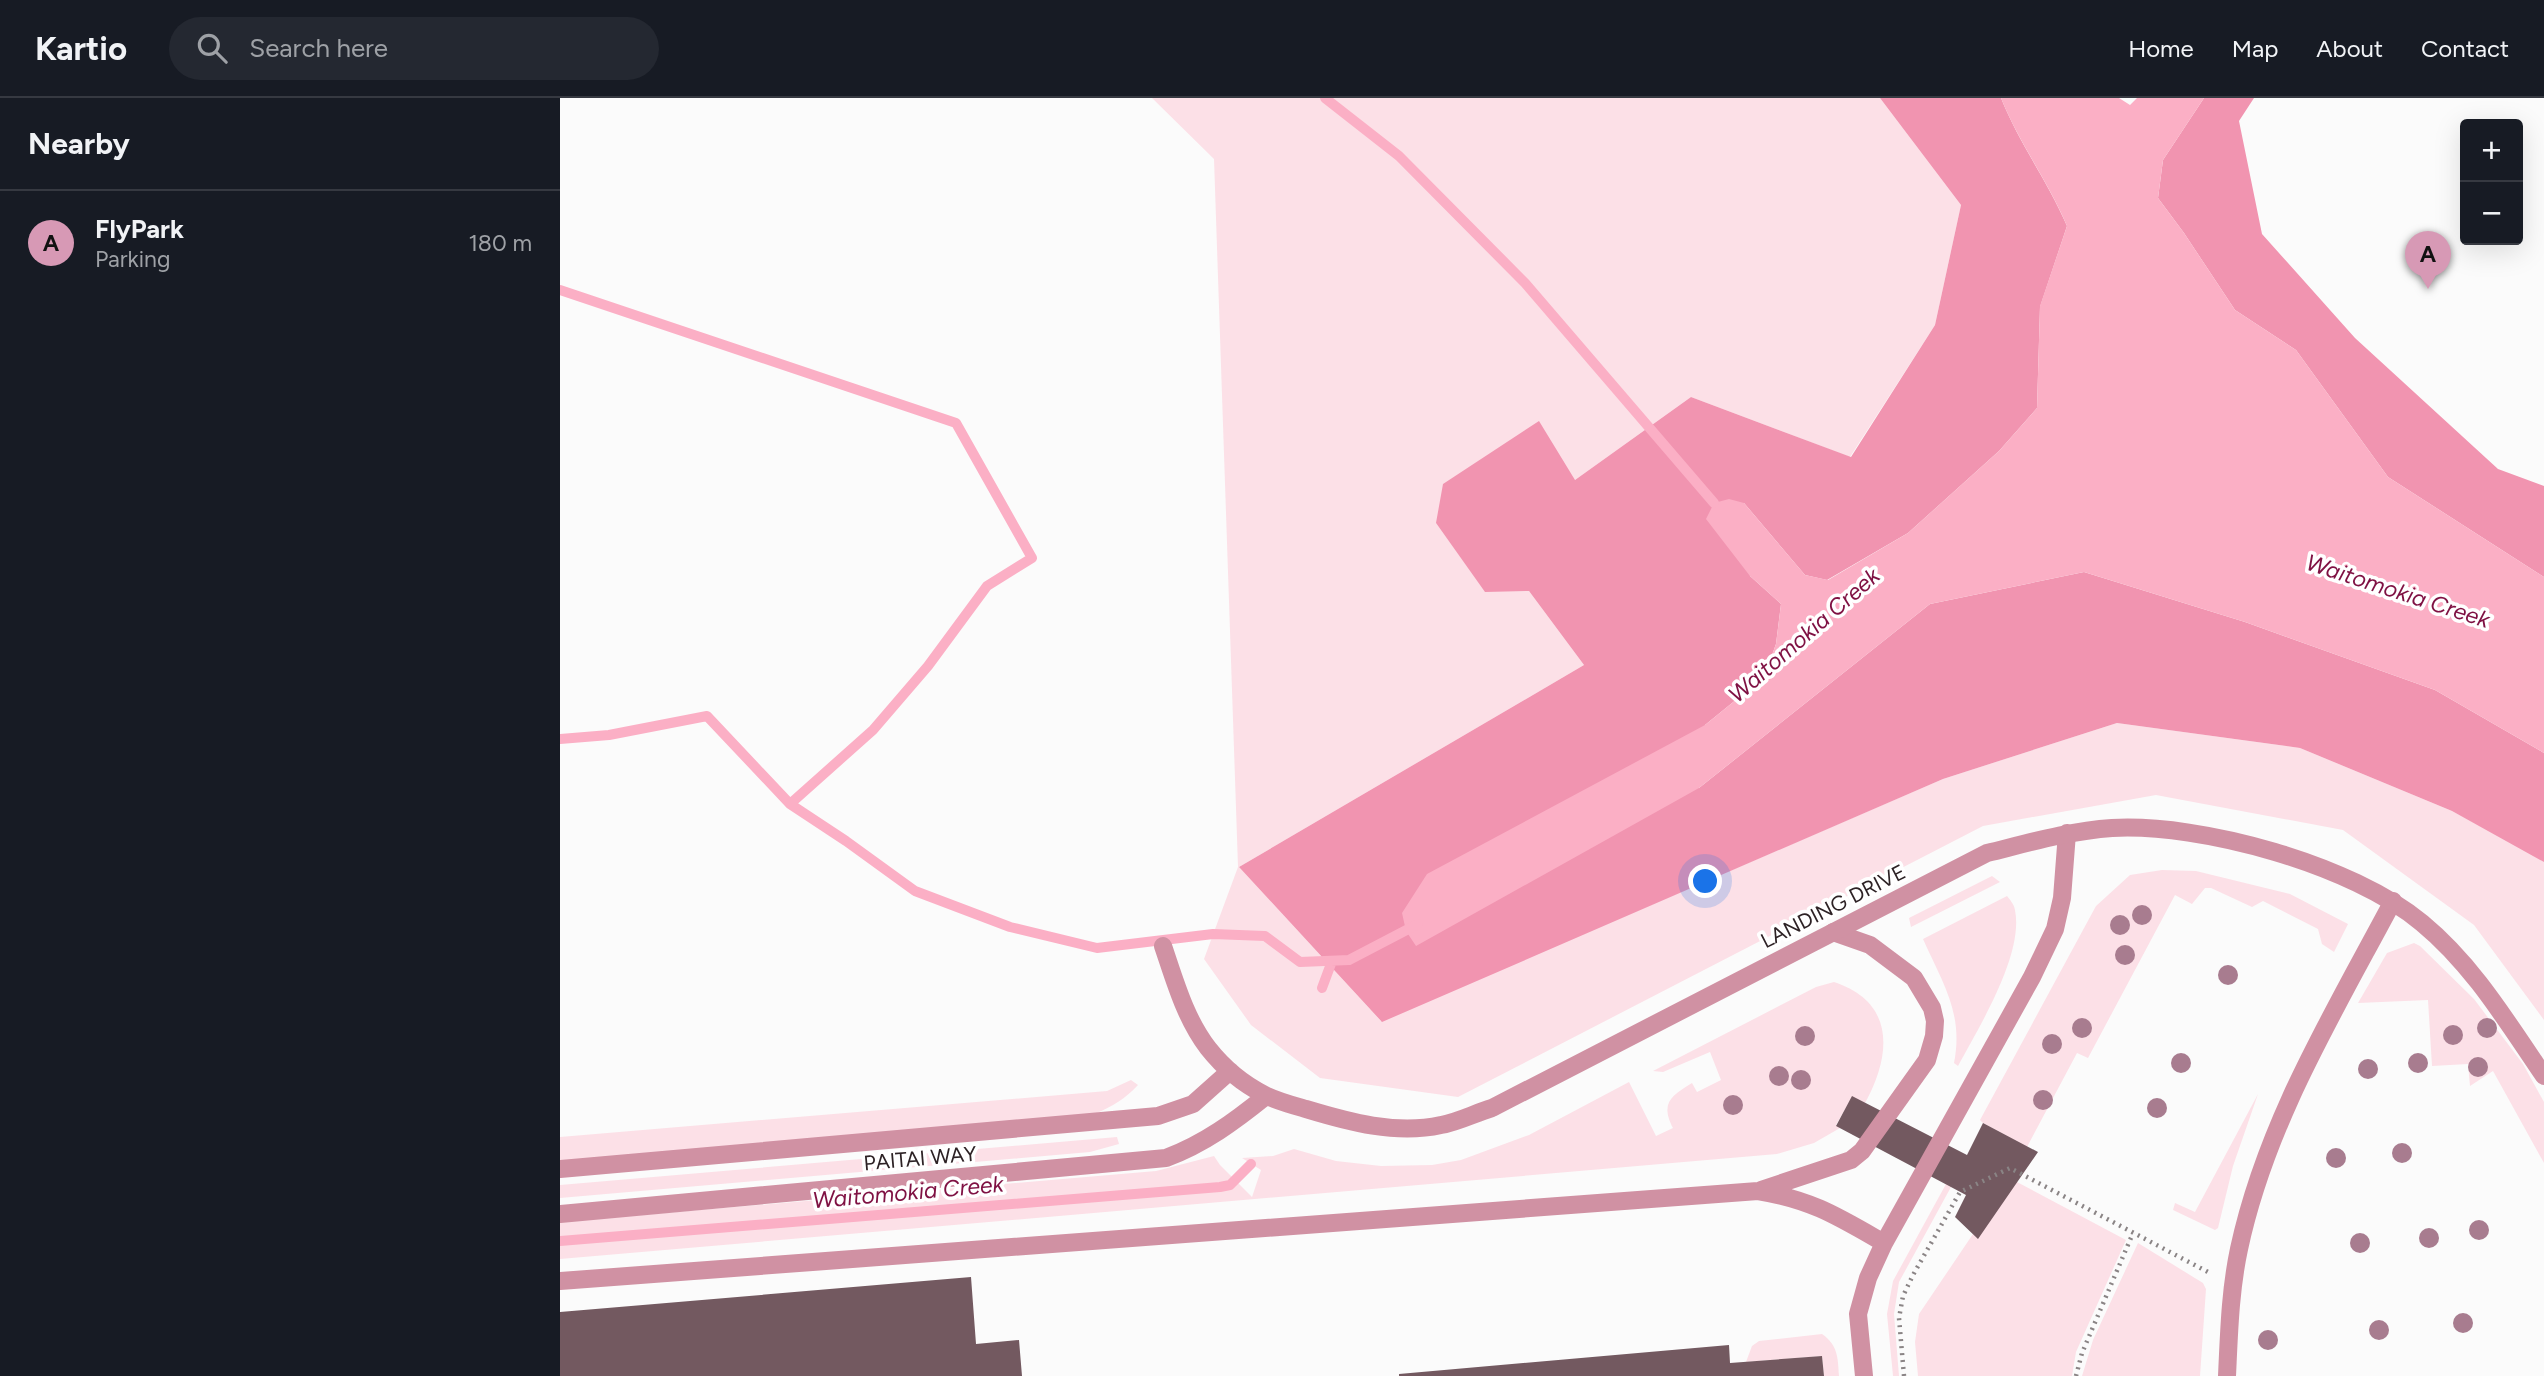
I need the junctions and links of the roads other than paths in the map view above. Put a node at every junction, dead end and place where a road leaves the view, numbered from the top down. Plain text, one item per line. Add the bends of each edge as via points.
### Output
1 (2067, 833) junction
2 (2393, 901) junction
3 (1833, 932) junction
4 (1163, 946) dead end
5 (1230, 1071) junction
6 (2544, 1076) edge
7 (1266, 1096) junction
8 (560, 1169) edge
9 (1758, 1191) junction
10 (560, 1214) edge
11 (1884, 1243) junction
12 (560, 1281) edge
13 (1864, 1376) edge
14 (2227, 1376) edge

1 - 2 street, LANDING DRIVE via 2114,828 2189,832 2265,849 2354,880
1 - 3 street, LANDING DRIVE via 1987,853
1 - 11 street via 2055,929
2 - 6 street, LANDING DRIVE via 2423,923 2480,982
2 - 14 street via 2317,1041 2271,1140 2238,1251
3 - 7 street, LANDING DRIVE via 1492,1108 1441,1125 1387,1129
3 - 9 street via 1870,945 1914,978 1932,1008 1934,1036 1927,1060 1862,1151 1850,1160
4 - 5 street, LANDING DRIVE via 1195,1028
5 - 7 street, LANDING DRIVE
5 - 8 street, PAITAI WAY via 1193,1104 1158,1116
7 - 10 street, PAITAI WAY via 1230,1126 1167,1158
9 - 11 street via 1814,1205
9 - 12 street
11 - 13 street via 1858,1314

